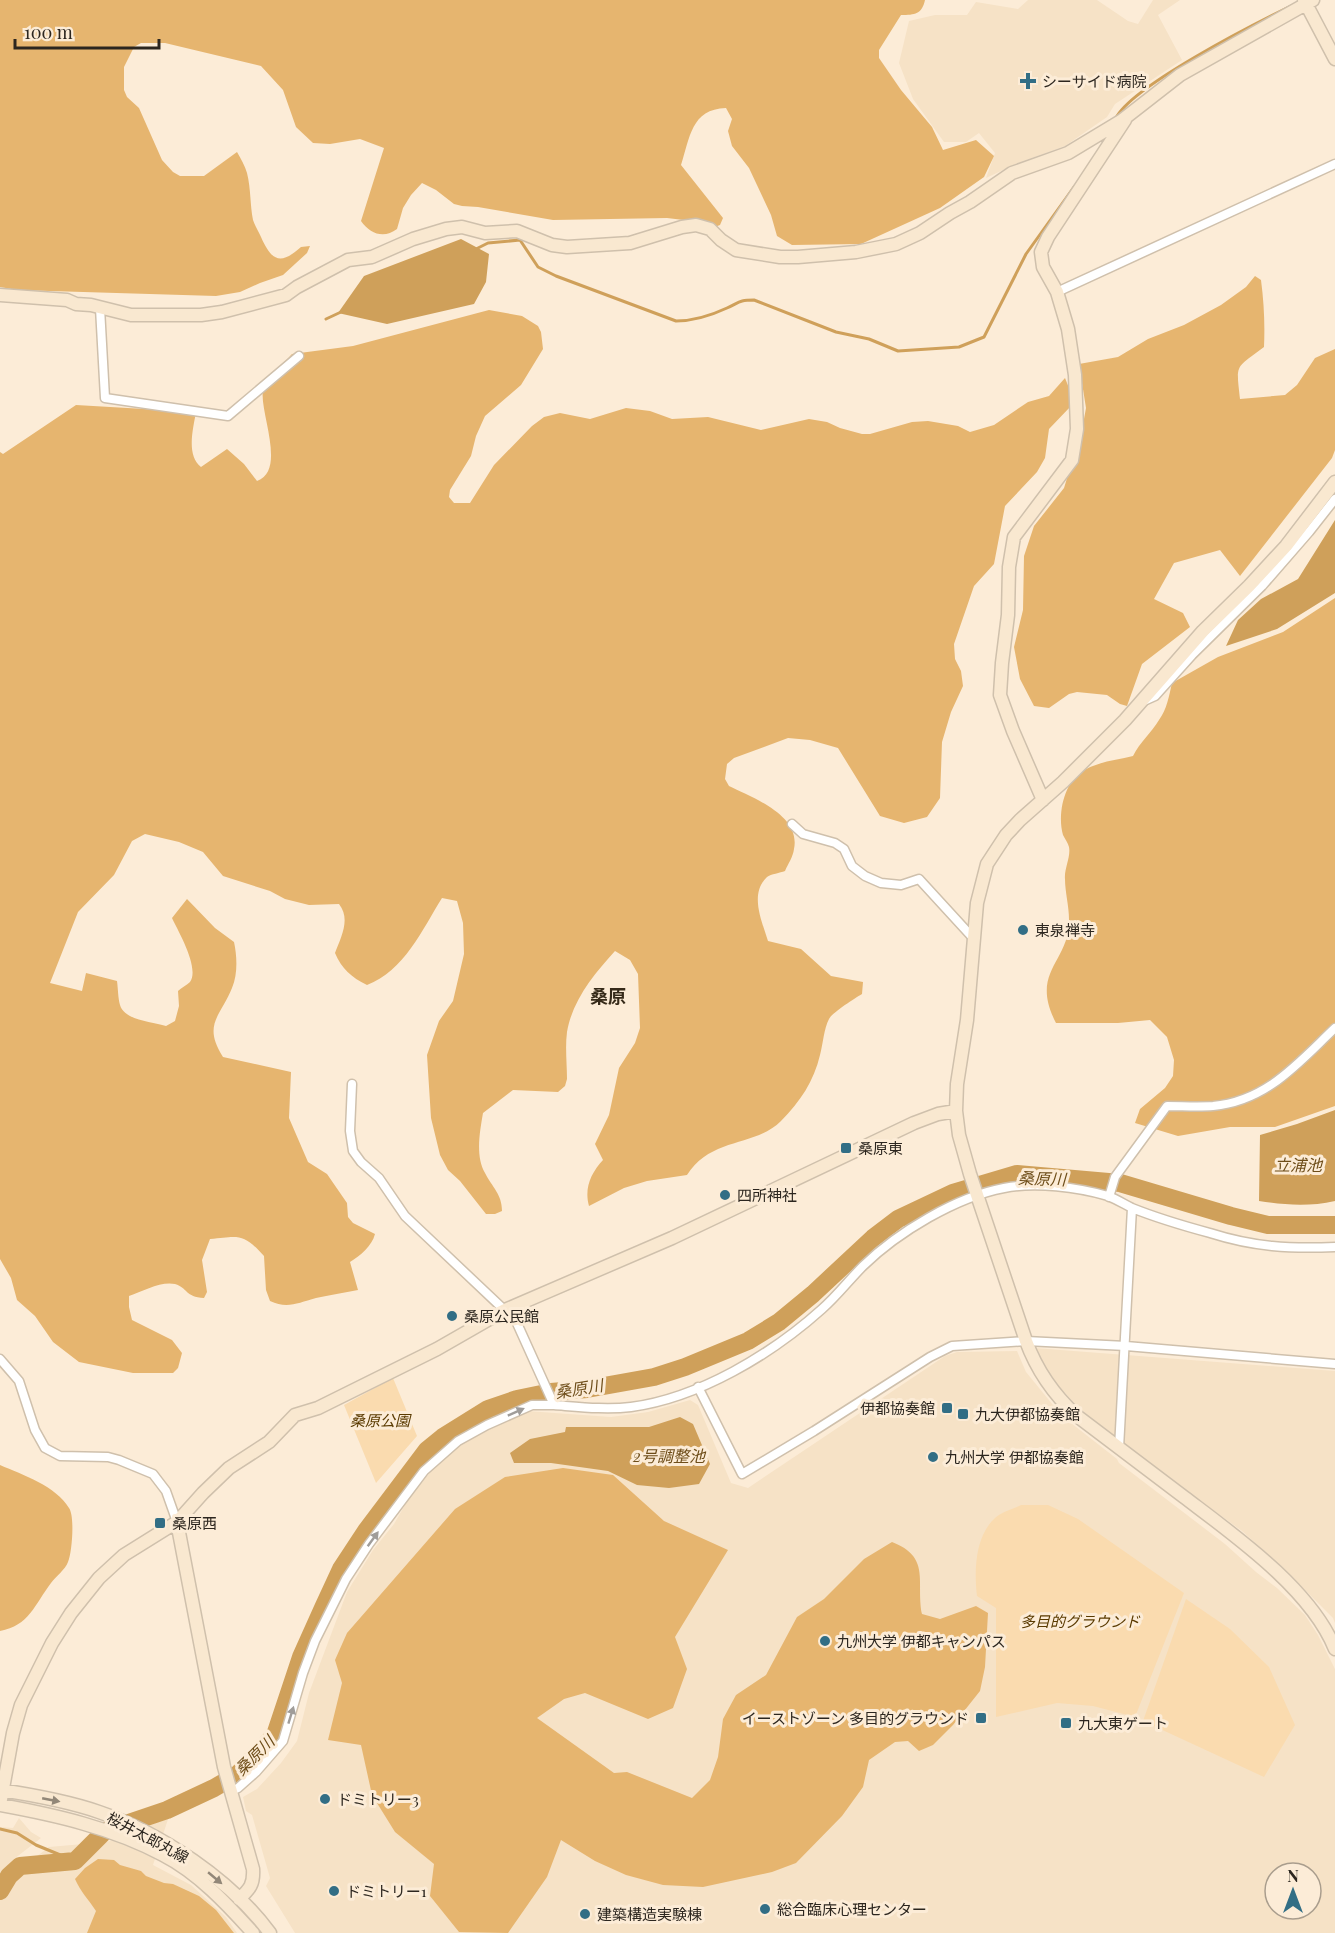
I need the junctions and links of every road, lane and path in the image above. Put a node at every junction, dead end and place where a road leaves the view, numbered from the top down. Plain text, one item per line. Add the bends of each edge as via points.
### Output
1 (1308, 1) edge
2 (1335, 59) edge
3 (1125, 118) junction
4 (1335, 164) edge
5 (1057, 292) junction
6 (0, 295) edge
7 (100, 308) junction
8 (299, 356) dead end
9 (1335, 482) edge
10 (1335, 499) edge
11 (1143, 701) junction
12 (1043, 800) junction
13 (792, 824) dead end
14 (974, 939) junction
15 (1335, 1028) edge
16 (352, 1084) dead end
17 (956, 1111) junction
18 (976, 1196) junction
19 (1109, 1197) junction
20 (1132, 1208) junction
21 (1335, 1247) edge
22 (505, 1310) junction
23 (1026, 1341) junction
24 (1126, 1346) junction
25 (0, 1359) edge
26 (1335, 1364) edge
27 (698, 1388) junction
28 (553, 1402) junction
29 (1119, 1448) junction
30 (177, 1522) junction
31 (1335, 1649) edge
32 (230, 1789) junction
33 (1, 1790) edge
34 (0, 1805) edge
35 (239, 1899) junction
36 (253, 1933) edge
37 (270, 1933) edge

1 - 2 street
1 - 3 street via 1180,75
3 - 5 street via 1041,252
3 - 7 street via 1068,153 1012,173 920,233 896,244 856,252 798,257 752,253 736,250 710,229 696,225 630,243 567,246 552,245 518,231 485,233 462,227 413,239 372,257 348,260 285,295 222,312 131,315
4 - 5 street
5 - 12 street via 1075,375 1077,429 1072,460 1014,537 1000,695
6 - 7 street via 67,300
7 - 8 street via 105,398 228,416
9 - 11 street via 1286,546 1203,631
10 - 11 street via 1262,586 1155,696
11 - 12 street
12 - 14 street via 1006,835 987,864 977,903
13 - 14 street via 803,834 844,849 852,866 880,883 901,885 919,879
14 - 17 street
15 - 19 street via 1272,1086 1247,1099 1214,1106 1167,1106 1115,1177
16 - 22 street via 353,1151 379,1178 405,1216
17 - 18 street
17 - 22 street via 914,1123 672,1238
18 - 19 street via 1006,1188 1043,1186
18 - 23 street
18 - 27 street via 901,1236 864,1265 802,1325 733,1372
19 - 20 street
20 - 21 street via 1250,1244 1278,1248
20 - 24 street
22 - 28 street via 516,1321
22 - 30 street via 437,1349 318,1408 295,1415 269,1442 229,1468
23 - 24 street
23 - 27 street via 943,1350 742,1474
23 - 29 street via 1032,1360 1057,1397
24 - 26 street
24 - 29 street
25 - 30 street via 19,1381 45,1448 60,1456 108,1457 153,1474 166,1491
27 - 28 street via 631,1407 590,1408
32 -> 28 street via 238,1788 256,1772 283,1741 315,1641 346,1579 424,1471 458,1441 487,1425 532,1405
29 - 31 street via 1270,1565 1318,1617
30 - 32 street
30 - 33 street via 124,1555 71,1613 21,1705
32 - 35 street via 254,1881
33 - 34 street
33 -> 35 street, 桜井太郎丸線 via 100,1812 149,1834 213,1875
34 - 36 street, 桜井太郎丸線 via 89,1825 163,1855 228,1905
35 - 37 street, 桜井太郎丸線

